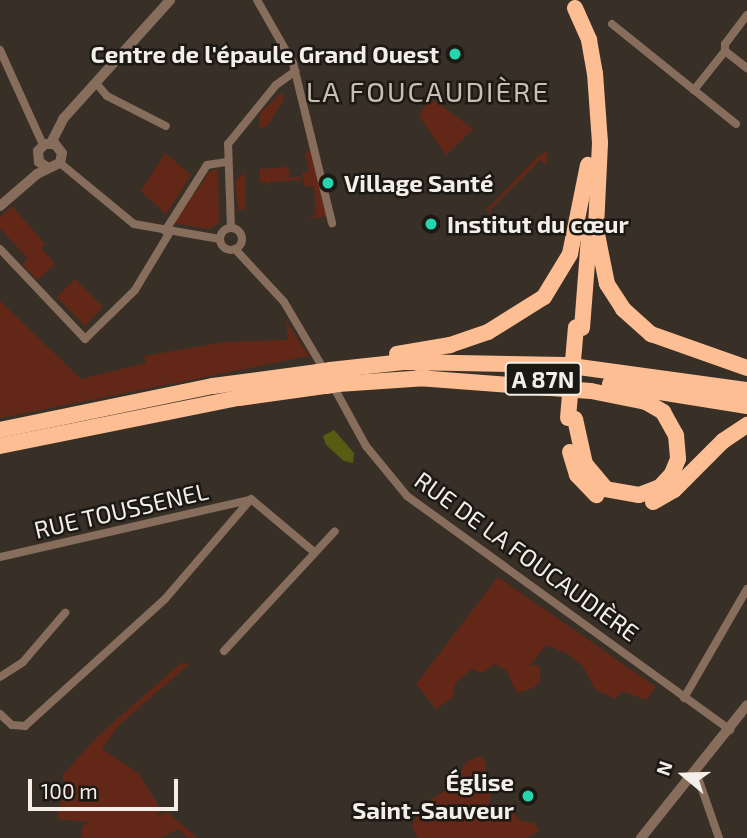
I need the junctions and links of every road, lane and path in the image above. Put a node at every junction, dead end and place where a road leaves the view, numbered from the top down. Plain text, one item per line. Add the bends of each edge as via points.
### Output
1 (170, 0) edge
2 (257, 0) edge
3 (571, 3) edge
4 (747, 15) edge
5 (611, 24) dead end
6 (0, 50) edge
7 (725, 50) junction
8 (747, 68) edge
9 (295, 71) junction
10 (588, 78) junction
11 (96, 83) junction
12 (694, 90) junction
13 (736, 124) dead end
14 (166, 126) dead end
15 (51, 145) junction
16 (227, 162) junction
17 (60, 163) junction
18 (43, 164) junction
19 (588, 165) junction
20 (0, 206) edge
21 (332, 223) dead end
22 (231, 228) junction
23 (167, 231) junction
24 (220, 239) junction
25 (0, 249) edge
26 (235, 249) junction
27 (579, 328) junction
28 (747, 368) edge
29 (325, 373) junction
30 (418, 378) junction
31 (747, 390) edge
32 (747, 406) edge
33 (571, 419) junction
34 (747, 425) edge
35 (0, 430) edge
36 (0, 446) edge
37 (251, 499) junction
38 (335, 531) dead end
39 (313, 551) junction
40 (0, 557) edge
41 (747, 590) edge
42 (65, 613) dead end
43 (225, 652) dead end
44 (0, 677) edge
45 (684, 698) junction
46 (747, 705) edge
47 (0, 714) edge
48 (730, 730) junction
49 (696, 772) junction
50 (641, 838) edge
51 (719, 838) edge

1 - 11 street
2 - 9 street
3 - 10 highway
3 - 28 highway via 589,40 597,90 596,229 607,284 630,318 659,339
4 - 7 street
5 - 12 street
6 - 15 street
7 - 8 street
7 - 12 street
9 - 16 street via 276,85 234,135
9 - 21 street
10 - 19 highway
10 - 27 highway via 594,163
11 - 14 street via 107,96
11 - 15 street via 58,127
12 - 13 street
15 - 17 street
15 - 18 street
16 - 22 street
16 - 23 street via 206,165
17 - 18 street
17 - 23 street, RUE DE LA FOUCAUDIÈRE via 131,222
18 - 20 street
19 - 27 highway
19 - 29 highway via 568,262 536,304 498,328 450,345
22 - 24 street
22 - 26 street via 242,237
23 - 24 street, RUE DE LA FOUCAUDIÈRE
23 - 25 street via 135,290 85,339
24 - 26 street, RUE DE LA FOUCAUDIÈRE via 224,247
26 - 45 street, RUE DE LA FOUCAUDIÈRE via 291,312 364,442 407,496
27 - 33 highway
29 - 30 highway, A 87N
29 - 31 highway, A 87N via 404,362 564,365
29 - 35 highway via 251,372 159,398
29 - 36 highway, A 87N via 239,398
30 - 32 highway, A 87N via 597,382
30 - 33 highway via 591,391 646,402 663,412 676,435 672,474 645,494 627,496 606,489 585,464
33 - 34 highway via 571,456 581,480 602,499 628,507 667,495
37 - 39 street
37 - 40 street, RUE TOUSSENEL
37 - 47 street via 164,599 24,726 12,725
38 - 39 street
39 - 43 street via 272,604
41 - 45 street
42 - 44 street via 23,662
45 - 48 street, RUE DE LA FOUCAUDIÈRE
46 - 48 street
48 - 49 street
49 - 50 street
49 - 51 street

